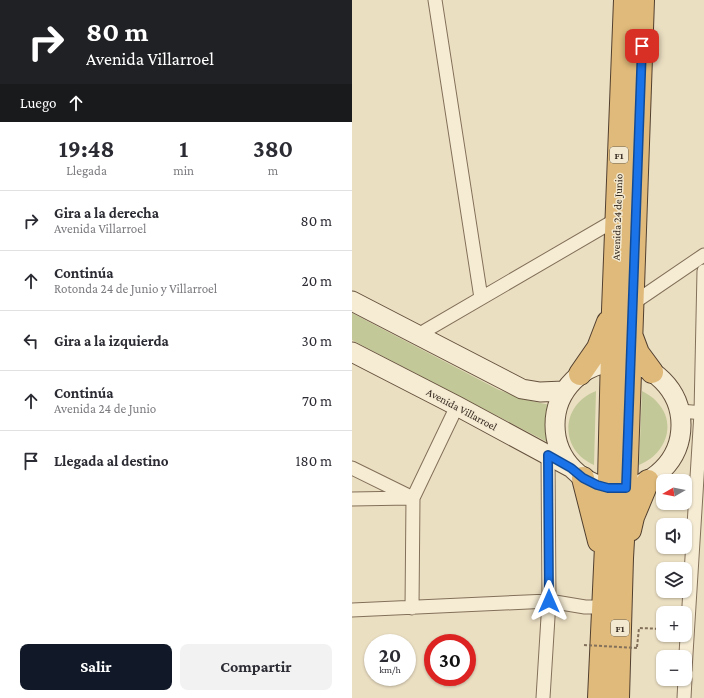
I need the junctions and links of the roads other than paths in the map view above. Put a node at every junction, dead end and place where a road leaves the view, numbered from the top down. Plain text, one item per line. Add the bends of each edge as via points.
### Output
1 (625, 0) edge
2 (643, 0) edge
3 (432, 2) edge
4 (617, 219) junction
5 (704, 255) edge
6 (704, 271) edge
7 (481, 298) junction
8 (352, 301) edge
9 (622, 307) junction
10 (631, 333) junction
11 (418, 335) junction
12 (352, 352) edge
13 (621, 362) junction
14 (652, 372) junction
15 (580, 374) junction
16 (564, 391) junction
17 (457, 406) junction
18 (680, 411) junction
19 (703, 413) edge
20 (548, 455) junction
21 (352, 468) edge
22 (577, 473) junction
23 (648, 481) junction
24 (617, 488) junction
25 (412, 498) junction
26 (352, 499) edge
27 (699, 528) edge
28 (613, 562) junction
29 (549, 601) junction
30 (602, 607) junction
31 (412, 608) junction
32 (352, 610) edge
33 (687, 650) edge
34 (685, 686) edge
35 (543, 698) edge
36 (599, 698) edge
37 (618, 698) edge
38 (684, 698) edge

1 - 4 highway, Avenida 24 de Junio / F1
2 - 9 highway, Avenida 24 de Junio / F1
3 - 7 street
4 - 7 street
4 - 9 highway, Avenida 24 de Junio / F1
5 - 9 street
6 - 19 street
7 - 11 street
8 - 11 main road
9 - 10 highway, Avenida 24 de Junio / F1
9 - 13 highway, Avenida 24 de Junio / F1
9 - 15 highway
10 - 13 highway, Avenida 24 de Junio / F1
10 - 14 highway via 638,353
11 - 16 main road via 522,389 540,392
12 - 17 main road, Avenida Villarroel
13 - 14 main road via 640,366
13 - 15 main road via 592,367
13 - 24 highway, F1
14 - 18 main road via 667,385
15 - 16 main road
16 - 22 main road via 556,413 555,433 560,451
17 - 20 main road, Avenida Villarroel
17 - 25 street
18 - 19 street
18 - 23 main road via 680,439 673,456 662,470
19 - 27 street
20 - 22 main road, Avenida Villarroel
20 - 29 street
21 - 25 street
22 - 24 main road, Avenida Villarroel via 597,485
22 - 28 highway
23 - 24 main road via 637,486
23 - 28 highway
24 - 28 highway, F1
25 - 26 street
25 - 31 street
27 - 33 street
28 - 30 highway, F1
28 - 37 highway, F1
29 - 30 street
29 - 31 street
29 - 35 street
30 - 36 highway, F1
31 - 32 street
34 - 38 street

